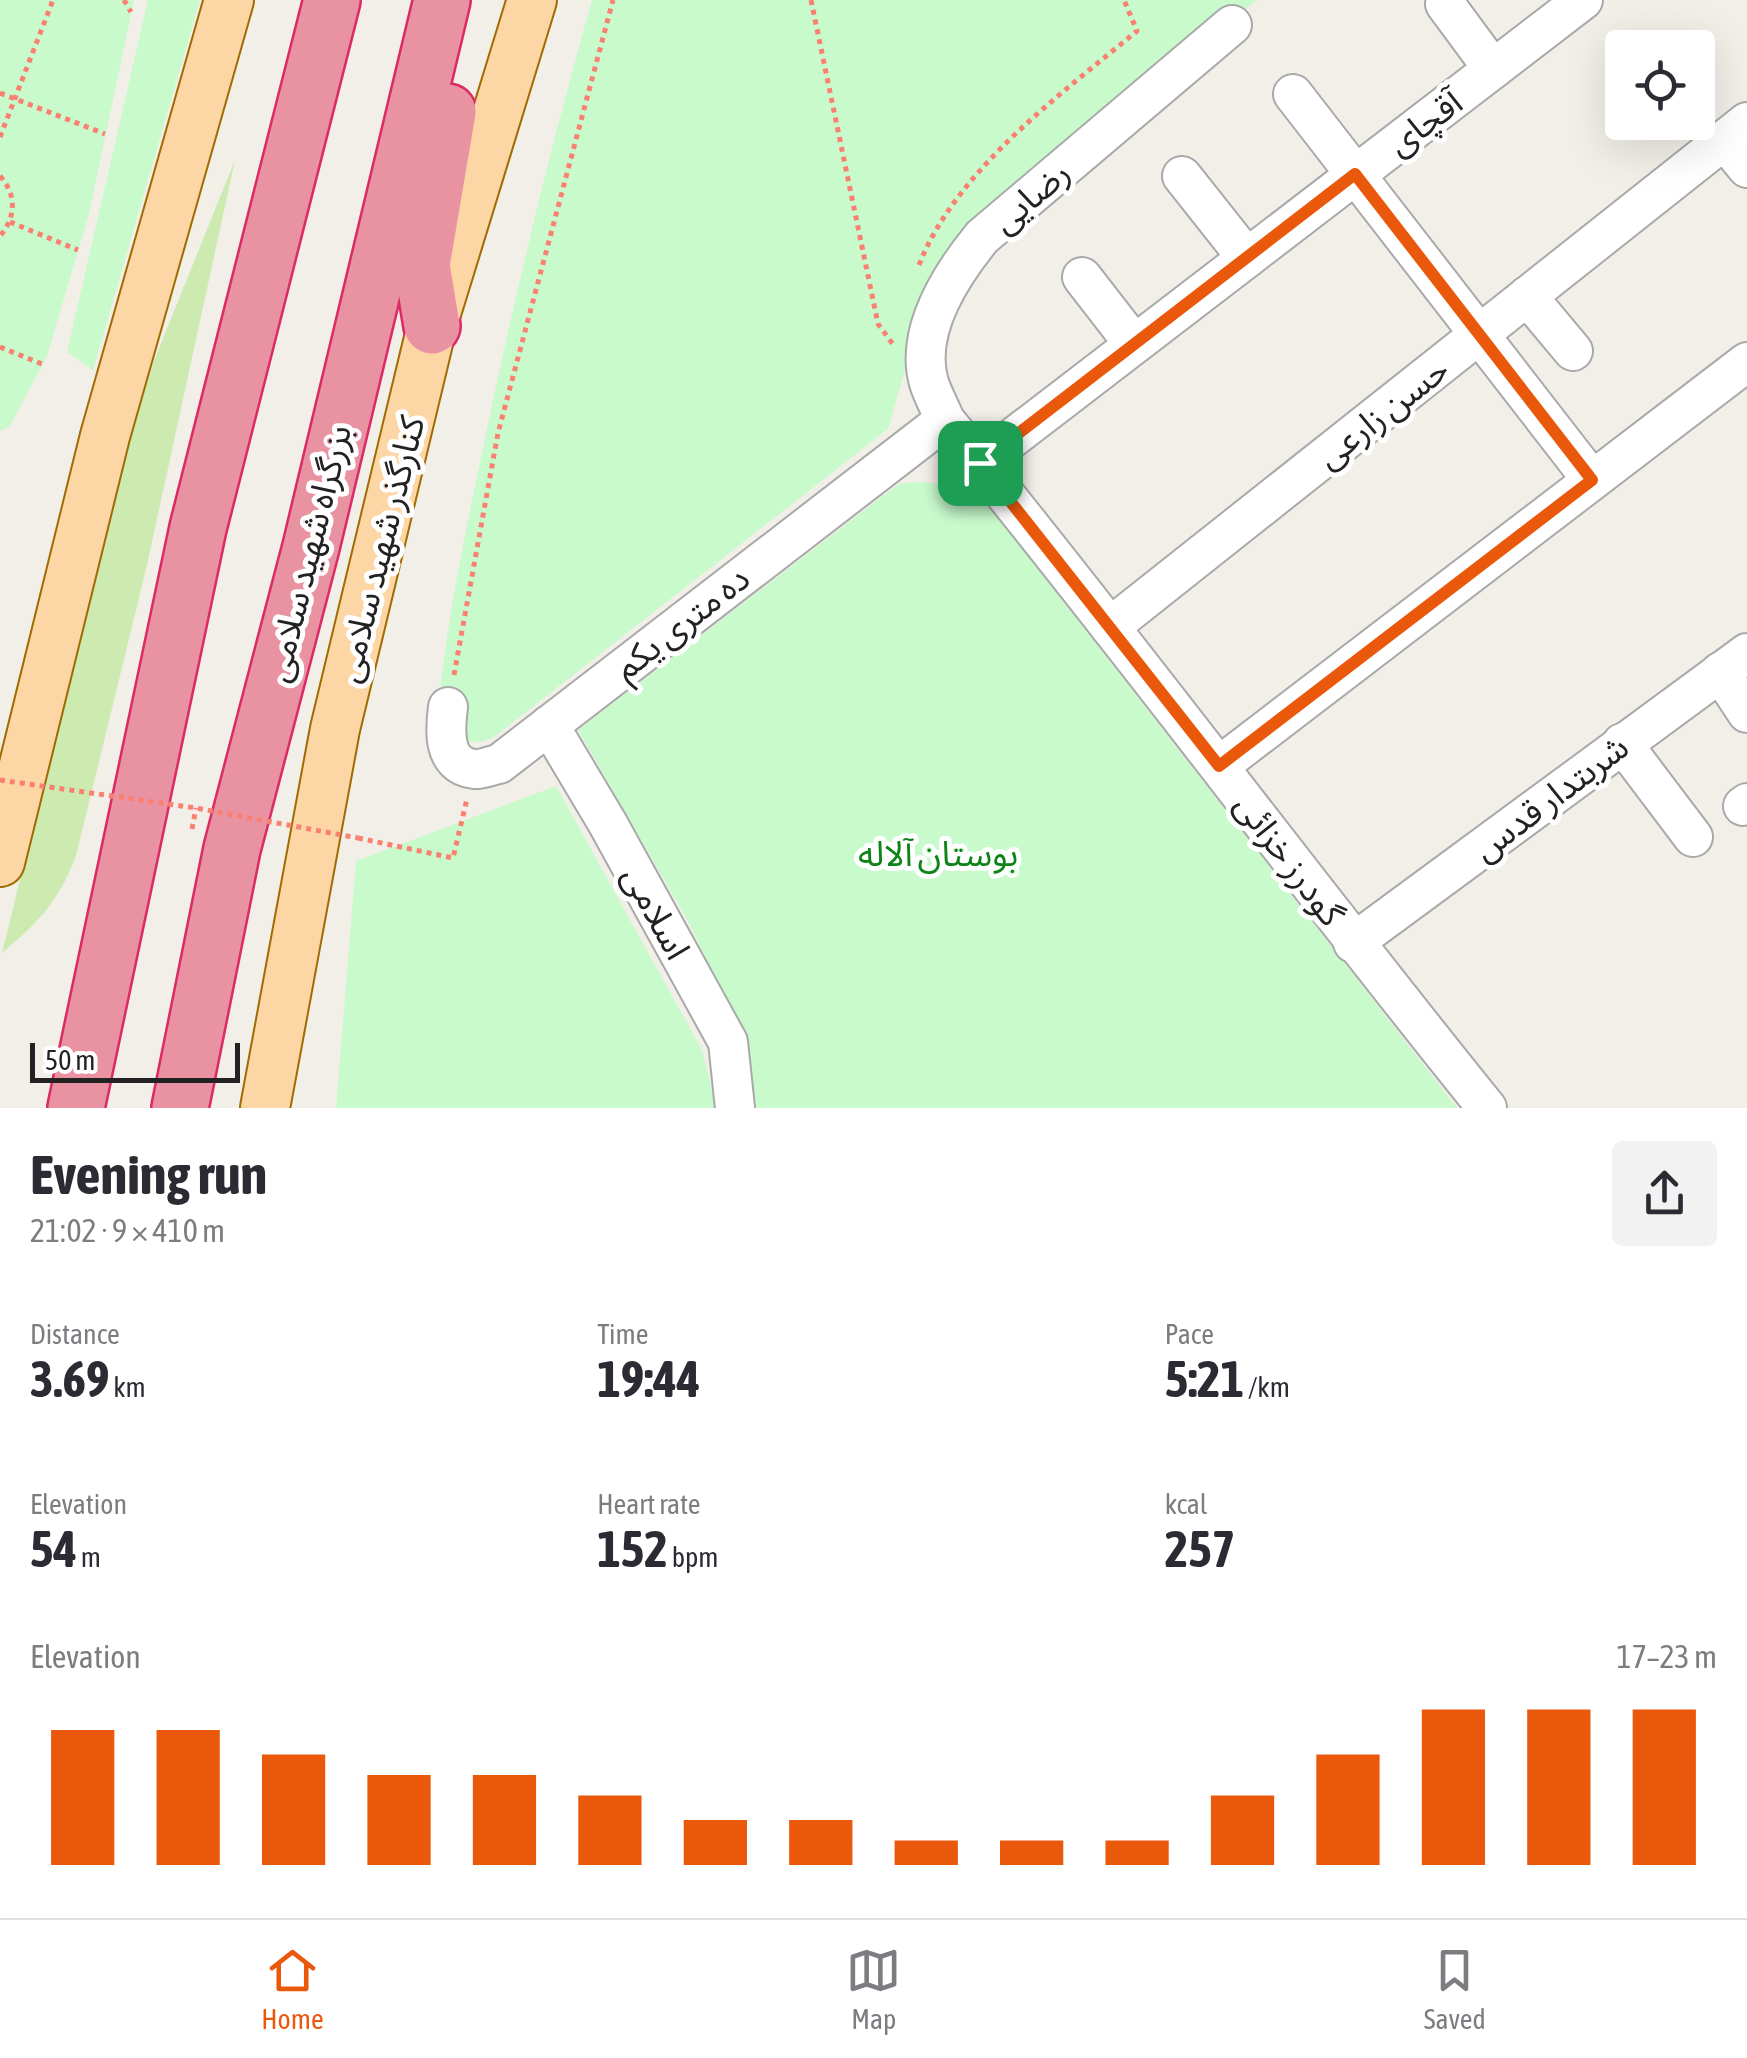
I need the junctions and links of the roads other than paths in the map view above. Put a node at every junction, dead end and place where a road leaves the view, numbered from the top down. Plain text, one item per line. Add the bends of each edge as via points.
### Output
1 (229, 0) edge
2 (332, 0) edge
3 (442, 0) edge
4 (461, 0) edge
5 (532, 0) edge
6 (1583, 0) edge
7 (1444, 4) dead end
8 (1232, 25) dead end
9 (1494, 69) junction
10 (1293, 94) dead end
11 (1739, 143) edge
12 (1355, 174) junction
13 (1182, 176) dead end
14 (1246, 258) junction
15 (1082, 276) dead end
16 (1527, 296) junction
17 (432, 326) junction
18 (1479, 335) junction
19 (1134, 344) junction
20 (1573, 351) dead end
21 (1747, 362) edge
22 (945, 420) junction
23 (980, 463) junction
24 (1592, 480) junction
25 (1110, 628) junction
26 (1734, 663) edge
27 (448, 707) road end
28 (1747, 713) edge
29 (549, 726) junction
30 (1622, 743) junction
31 (1219, 766) junction
32 (1693, 838) dead end
33 (0, 862) edge
34 (1353, 943) junction
35 (295, 946) junction
36 (76, 1108) edge
37 (180, 1108) edge
38 (265, 1108) edge
39 (286, 1108) edge
40 (734, 1108) edge
41 (1487, 1108) edge

1 - 33 main road via 104,436
2 - 36 highway via 198,528
3 - 37 highway, بزرگراه شهید سلامی via 232,850
4 - 17 highway via 422,265
5 - 17 main road, کنارگذر شهید سلامی
6 - 9 street, آقچای
7 - 9 street
8 - 22 street, رضایی via 1021,201 956,269 927,346 928,380
9 - 12 street, آقچای
10 - 12 street
11 - 16 street, حسن زارعی
12 - 14 street, آقچای
12 - 18 street
13 - 14 street
14 - 19 street, آقچای
15 - 19 street
16 - 18 street, حسن زارعی
16 - 20 street
17 - 35 main road, کنارگذر شهید سلامی via 335,729
18 - 24 street
18 - 25 street, حسن زارعی
19 - 23 street, آقچای
21 - 24 street
22 - 23 street, گودرز خزائی
22 - 29 street, ده متری یکم
23 - 25 street, گودرز خزائی
24 - 31 street
25 - 31 street, گودرز خزائی
26 - 28 street
26 - 30 street, شربتدار قدس
27 - 29 street, ده متری یکم via 444,740 454,760 474,769 499,764
29 - 40 street, اسلامی via 728,1042
30 - 32 street
30 - 34 street, شربتدار قدس
31 - 34 street, گودرز خزائی
34 - 41 street, گودرز خزائی
35 - 38 main road, کنارگذر شهید سلامی
35 - 39 main road

